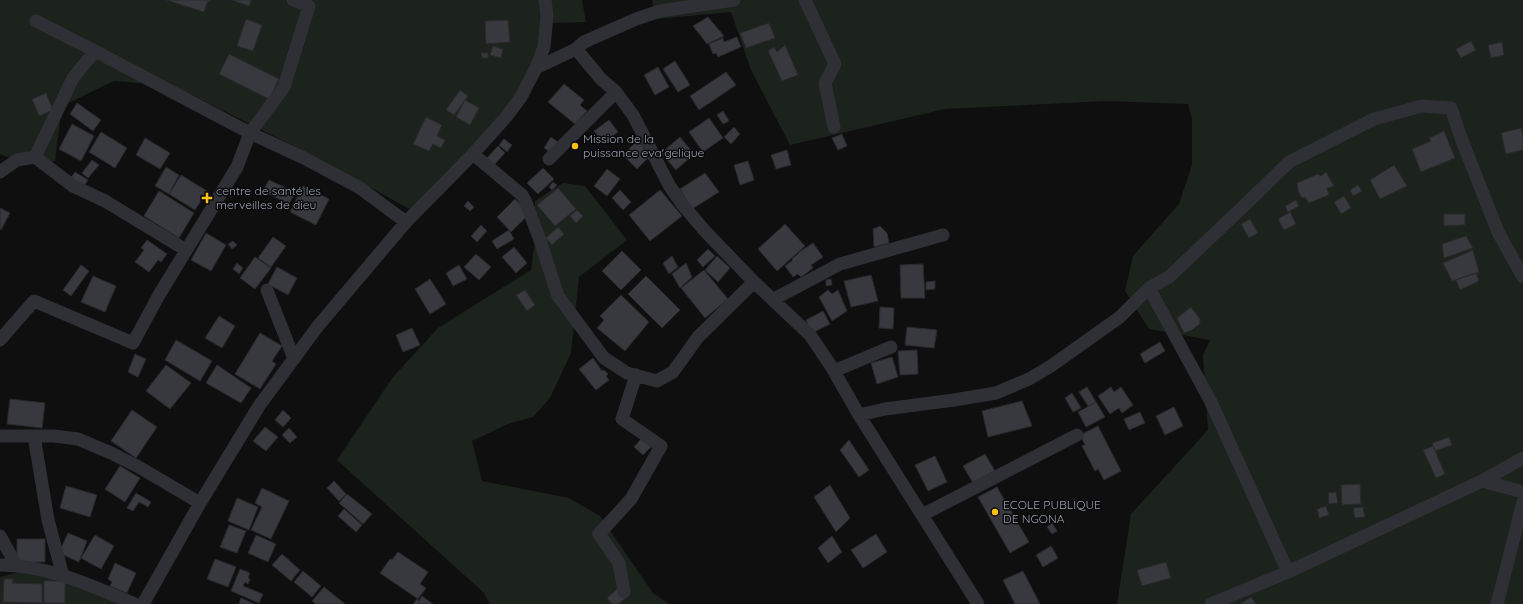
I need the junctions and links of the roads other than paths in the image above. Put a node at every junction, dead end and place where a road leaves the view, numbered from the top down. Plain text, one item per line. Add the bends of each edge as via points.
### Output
1 (292, 0) edge
2 (545, 0) edge
3 (734, 0) edge
4 (805, 0) edge
5 (36, 22) dead end
6 (576, 49) junction
7 (95, 50) junction
8 (536, 68) junction
9 (616, 92) junction
10 (834, 127) dead end
11 (250, 133) junction
12 (473, 154) junction
13 (35, 157) junction
14 (549, 159) dead end
15 (0, 172) edge
16 (406, 222) junction
17 (943, 235) dead end
18 (186, 250) junction
19 (1523, 277) edge
20 (754, 282) junction
21 (1149, 288) junction
22 (267, 290) dead end
23 (774, 300) junction
24 (0, 340) edge
25 (891, 347) dead end
26 (294, 359) junction
27 (834, 371) junction
28 (636, 375) junction
29 (859, 415) junction
30 (1077, 435) dead end
31 (0, 436) edge
32 (34, 436) junction
33 (1523, 458) edge
34 (1482, 481) junction
35 (1523, 492) edge
36 (1523, 502) edge
37 (200, 503) junction
38 (922, 515) junction
39 (0, 536) edge
40 (0, 565) edge
41 (16, 565) junction
42 (1288, 572) junction
43 (63, 576) junction
44 (624, 592) dead end
45 (144, 603) edge
46 (978, 604) edge
47 (1211, 604) edge
48 (1497, 604) edge

1 - 11 street via 309,6 284,87
2 - 8 street via 547,16 544,47
3 - 6 street via 660,11 584,42
4 - 10 street via 835,64 825,82
5 - 7 street
6 - 8 street
6 - 9 street via 601,79
7 - 11 street
7 - 13 street via 73,78
8 - 12 street via 506,117
9 - 14 street
9 - 20 street via 633,115 669,186 682,204
11 - 16 street via 360,188
11 - 18 street via 237,167
12 - 16 street
12 - 28 street via 522,195 540,240 555,291 567,309 604,358 627,373
13 - 15 street via 16,160
13 - 18 street via 73,186
16 - 26 street via 323,320
17 - 23 street via 840,264
18 - 24 street via 133,343 34,301
19 - 21 street via 1498,232 1451,108 1422,106 1374,119 1289,162 1169,277
20 - 23 street
20 - 28 street via 698,337 673,372 656,381
21 - 29 street via 1120,317 1029,379 996,393
21 - 42 street via 1211,402
22 - 26 street
23 - 27 street via 810,335
25 - 27 street
26 - 37 street via 259,406
27 - 29 street
28 - 44 street via 622,419 661,446 631,499 599,534 619,562
29 - 38 street
30 - 38 street
31 - 32 street
32 - 37 street via 78,439 94,445 137,466
32 - 43 street via 48,520
33 - 34 street
34 - 35 street
34 - 42 street
36 - 48 street
37 - 45 street
38 - 46 street
39 - 41 street
40 - 41 street
41 - 43 street
42 - 47 street
43 - 45 street

